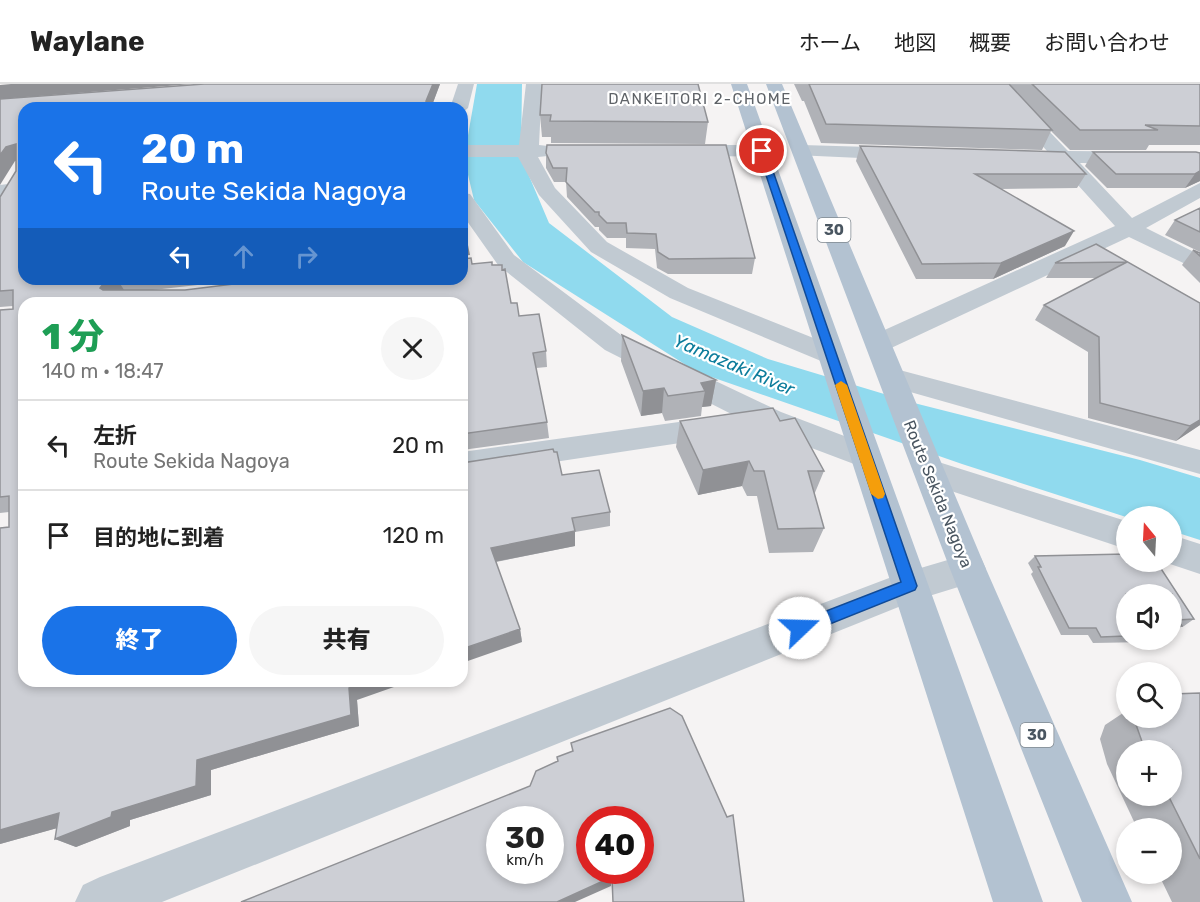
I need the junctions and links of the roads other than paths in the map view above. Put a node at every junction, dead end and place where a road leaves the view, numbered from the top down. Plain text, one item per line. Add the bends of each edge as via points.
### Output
1 (466, 84) edge
2 (534, 84) edge
3 (739, 84) edge
4 (774, 84) edge
5 (995, 84) edge
6 (461, 102) edge
7 (468, 151) edge
8 (526, 151) junction
9 (564, 151) edge
10 (669, 151) edge
11 (762, 151) junction
12 (802, 151) junction
13 (921, 154) edge
14 (1005, 156) edge
15 (1065, 158) junction
16 (1200, 158) edge
17 (18, 177) edge
18 (1200, 189) edge
19 (9, 194) edge
20 (468, 210) edge
21 (1129, 228) junction
22 (1200, 264) edge
23 (879, 343) junction
24 (833, 359) junction
25 (892, 377) junction
26 (770, 420) junction
27 (866, 456) junction
28 (1200, 462) edge
29 (468, 463) edge
30 (929, 471) junction
31 (1116, 532) edge
32 (1182, 553) edge
33 (1200, 559) edge
34 (968, 569) junction
35 (910, 586) junction
36 (100, 902) edge
37 (1018, 902) edge
38 (1107, 902) edge

1 - 6 street
2 - 8 street
3 - 11 main road, 30
4 - 12 main road, Route Sekida Nagoya / 30
5 - 15 street
7 - 8 street
8 - 9 street
8 - 24 street via 546,191 599,247 678,293
10 - 11 street
11 - 24 main road, 30
12 - 13 street
12 - 23 main road, Route Sekida Nagoya / 30
14 - 15 street
15 - 16 street
15 - 21 street
17 - 19 street
18 - 21 street
20 - 26 street via 495,261 615,344
21 - 22 street
21 - 23 street
23 - 25 main road, Route Sekida Nagoya / 30
24 - 27 main road, 30
25 - 28 street
25 - 30 main road, Route Sekida Nagoya / 30
26 - 27 street
26 - 29 street
27 - 35 main road, 30
30 - 31 street
30 - 34 main road, Route Sekida Nagoya / 30
32 - 33 street
34 - 35 street
34 - 38 main road, Route Sekida Nagoya / 30
35 - 36 street
35 - 37 main road, 30

